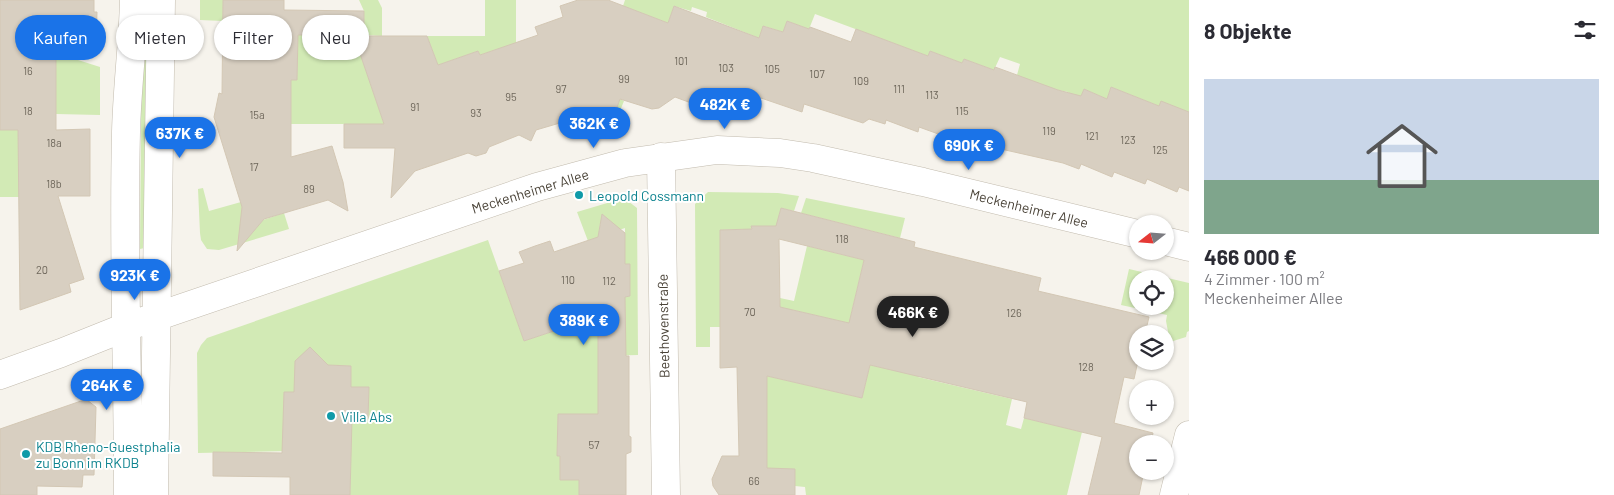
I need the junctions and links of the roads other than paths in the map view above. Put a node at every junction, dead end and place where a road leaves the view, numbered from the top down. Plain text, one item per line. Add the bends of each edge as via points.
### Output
1 (134, 0) edge
2 (161, 0) edge
3 (661, 157) junction
4 (1129, 232) edge
5 (1174, 243) edge
6 (1189, 246) edge
7 (157, 317) junction
8 (126, 327) junction
9 (0, 375) edge
10 (1189, 435) edge
11 (128, 495) edge
12 (154, 495) edge
13 (666, 495) edge
14 (1174, 495) edge

1 - 8 street via 126,131
2 - 7 street
3 - 4 street, Meckenheimer Allee via 717,150 790,154
3 - 7 street, Meckenheimer Allee via 625,163 537,187
3 - 13 street, Beethovenstraße
5 - 6 street
7 - 8 street, Meckenheimer Allee
7 - 12 street
8 - 9 street, Meckenheimer Allee
8 - 11 street
10 - 14 street

